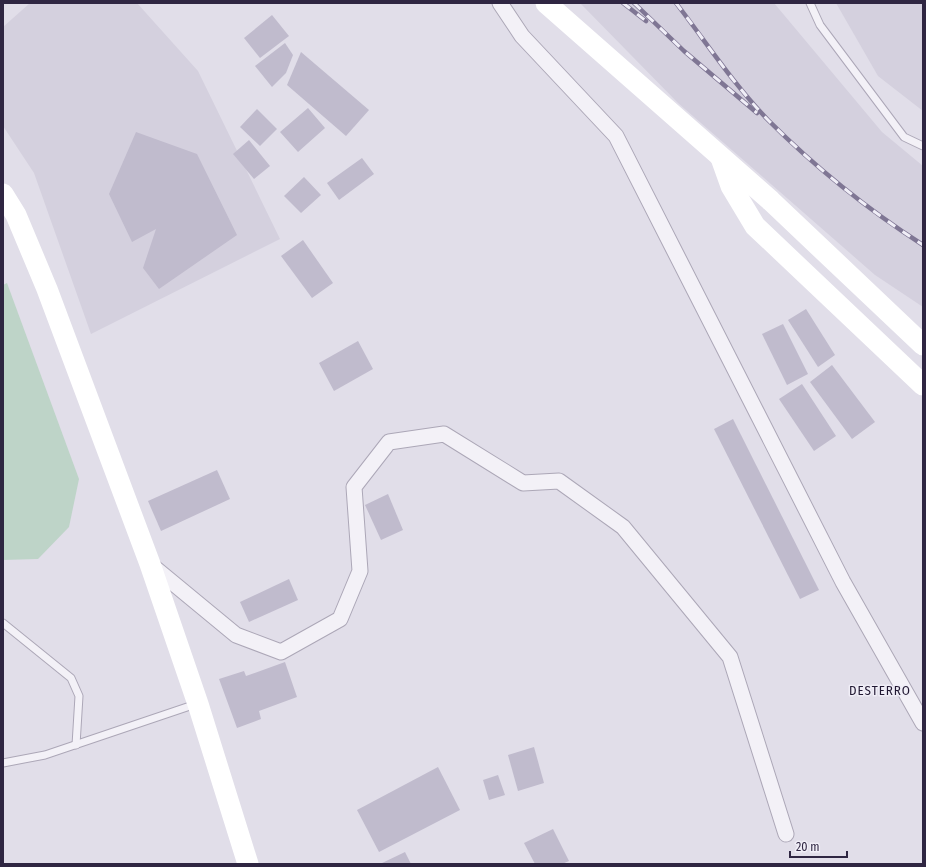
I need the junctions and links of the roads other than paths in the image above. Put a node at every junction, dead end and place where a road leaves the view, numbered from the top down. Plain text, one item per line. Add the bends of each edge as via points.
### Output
1 (500, 3) edge
2 (546, 3) edge
3 (810, 3) edge
4 (923, 146) edge
5 (720, 155) junction
6 (3, 194) edge
7 (923, 345) edge
8 (923, 385) edge
9 (150, 564) junction
10 (3, 623) edge
11 (198, 704) junction
12 (923, 723) edge
13 (76, 745) junction
14 (3, 763) edge
15 (786, 834) dead end
16 (248, 864) edge

1 - 12 street via 522,36 616,136 843,582
2 - 5 street
3 - 4 lane via 820,25 904,137
5 - 7 street
5 - 8 street via 731,186 755,226
6 - 9 street via 16,215 47,289
9 - 11 street
9 - 15 street via 236,635 281,652 340,619 360,571 354,487 389,442 444,434 523,483 559,481 623,527 730,657
10 - 13 lane via 71,678 79,696
11 - 13 lane
11 - 16 street
13 - 14 lane via 45,755

